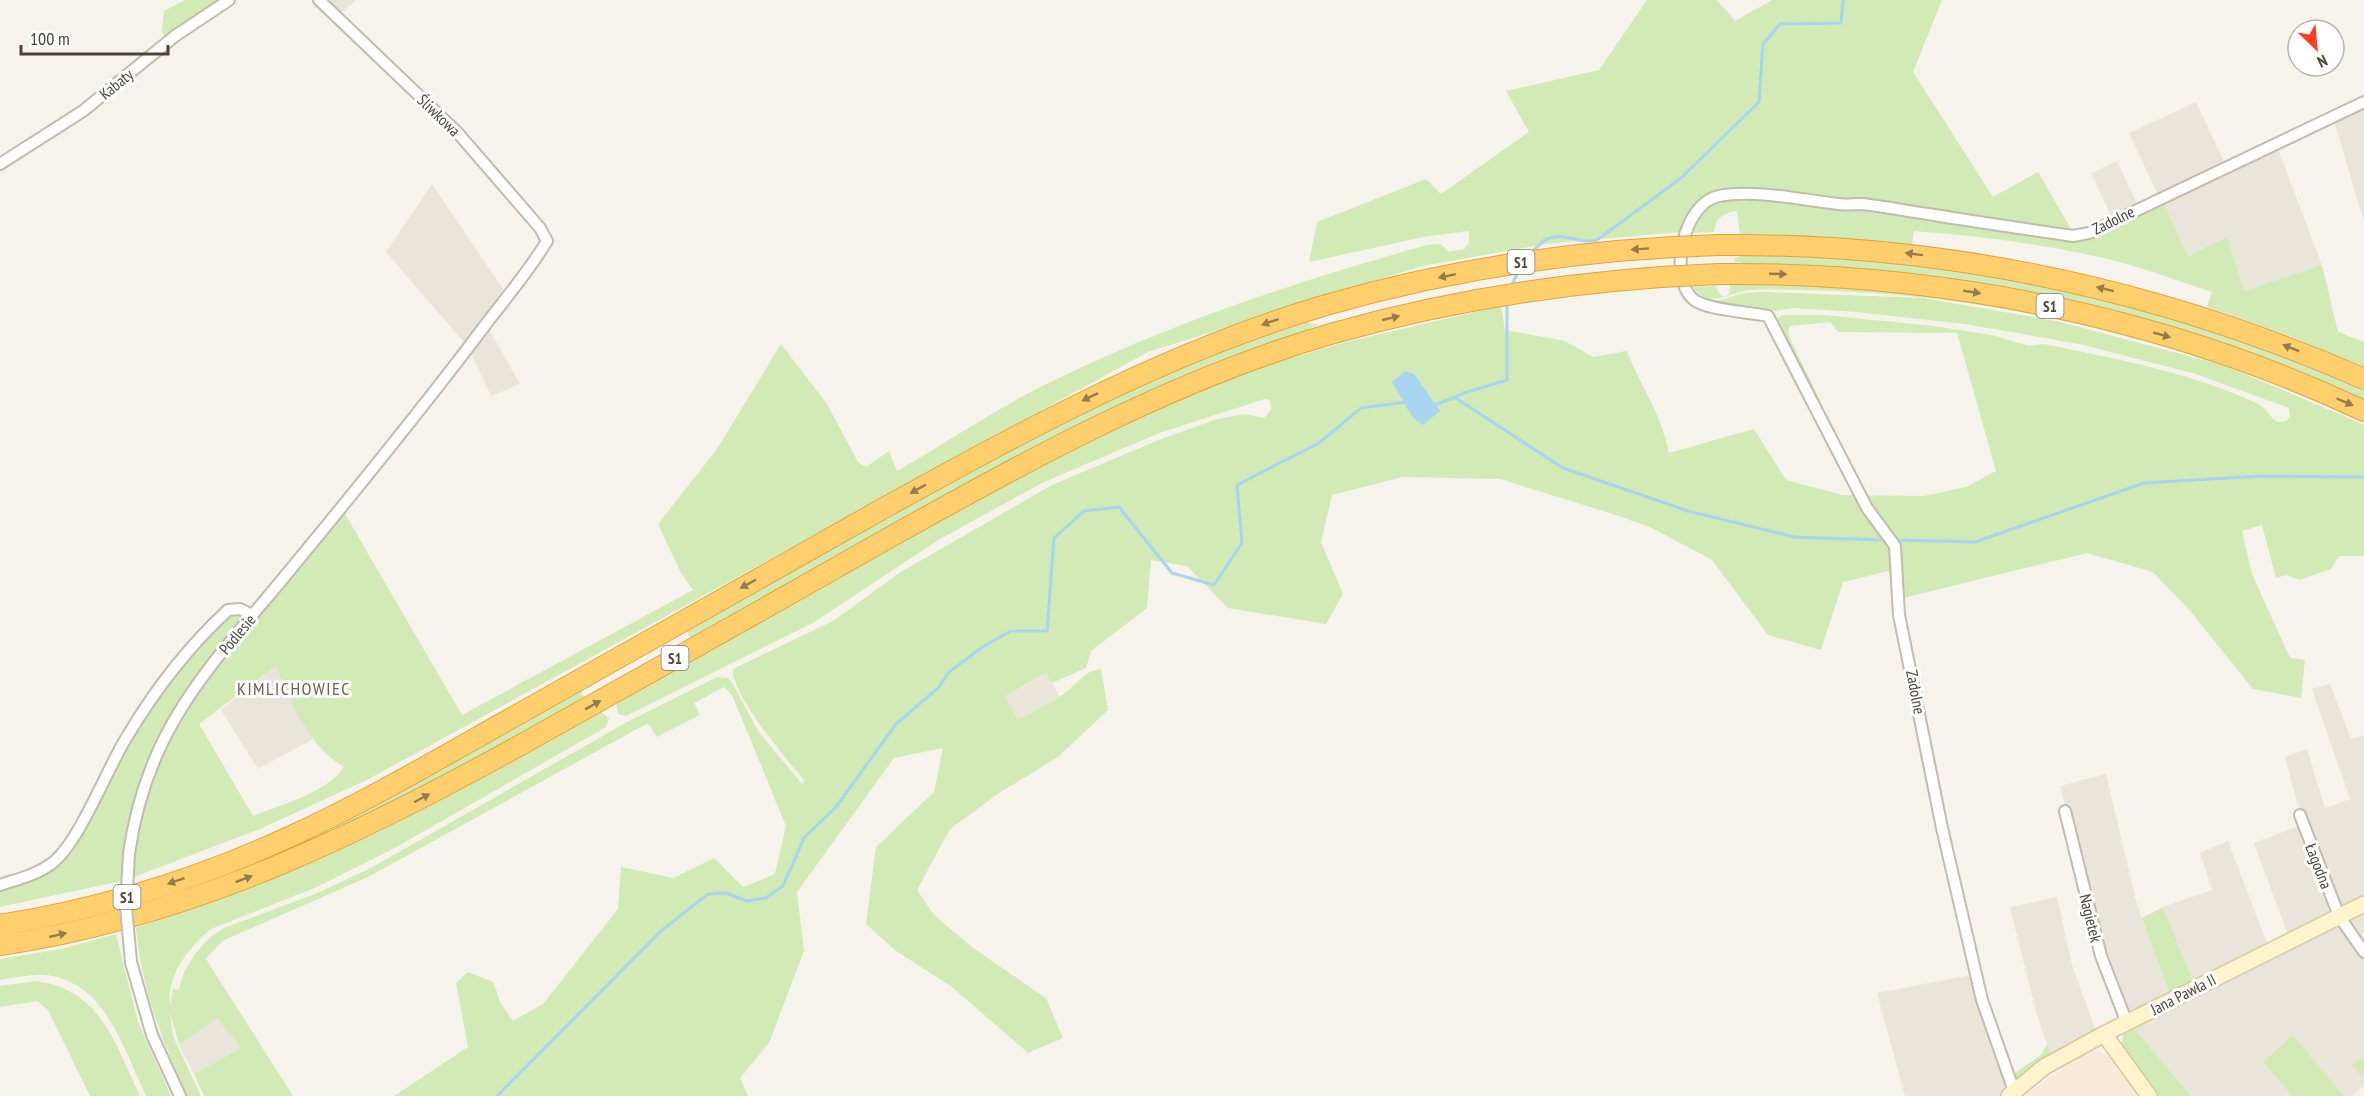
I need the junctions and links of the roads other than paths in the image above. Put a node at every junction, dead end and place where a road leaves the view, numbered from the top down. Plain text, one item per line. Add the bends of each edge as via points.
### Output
1 (229, 0) edge
2 (319, 0) edge
3 (2364, 102) edge
4 (0, 164) edge
5 (547, 241) joint
6 (2364, 380) edge
7 (2364, 411) edge
8 (252, 615) junction
9 (2065, 811) dead end
10 (2300, 815) dead end
11 (0, 885) edge
12 (2364, 904) edge
13 (2339, 916) junction
14 (0, 925) edge
15 (0, 945) edge
16 (2364, 952) edge
17 (2127, 1023) junction
18 (2104, 1034) junction
19 (2012, 1094) edge
20 (180, 1096) edge
21 (2150, 1096) edge

1 - 4 street, Kabaty via 175,36 83,111
2 - 5 street, Śliwkowa via 457,132
3 - 19 street, Zadolne via 2089,233 2073,236 1861,204 1730,195 1711,199 1692,216 1685,233 1683,283 1689,295 1711,308 1768,316 1867,508 1895,546 1899,615 1942,828 1982,1000
5 - 8 street, Podlesie via 393,444
6 -> 14 highway, S1, bridge via 2227,325 2136,297 1990,265 1899,253 1795,246 1633,249 1542,259 1439,277 1257,327 1178,357 1065,409 413,773 288,838 127,897
15 -> 7 highway, S1, bridge via 138,915 226,886 333,841 510,751 1092,427 1226,369 1335,333 1421,311 1528,291 1620,280 1719,274 1863,278 2060,308 2209,349
8 - 11 street via 240,609 228,610 167,677 127,736 68,844 52,863 32,875
8 - 20 street, Podlesie, bridge via 201,676 173,718 140,797 129,854 126,907 131,962 152,1035
9 - 17 street, Nagietek via 2100,956
10 - 13 street, Łagodna
12 - 13 street, Jana Pawła II
13 - 16 street, Łagodna
13 - 17 street, Jana Pawła II
17 - 18 street, Jana Pawła II
18 - 19 street, Jana Pawła II via 2044,1067
18 - 21 street

